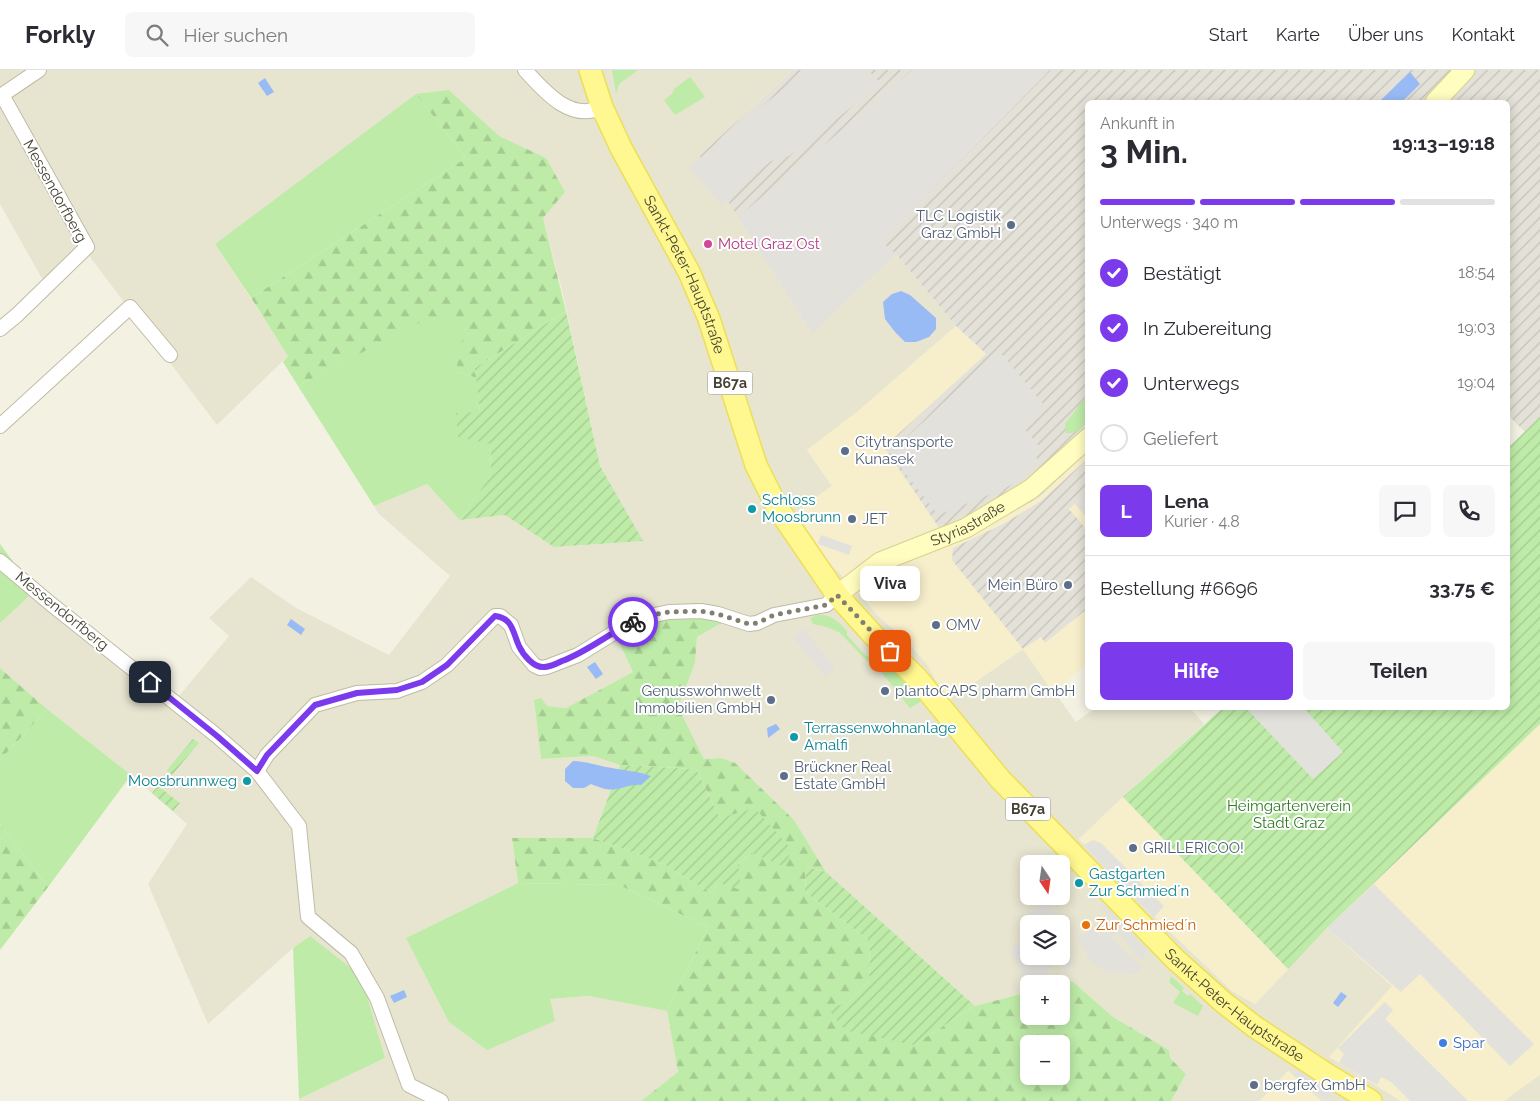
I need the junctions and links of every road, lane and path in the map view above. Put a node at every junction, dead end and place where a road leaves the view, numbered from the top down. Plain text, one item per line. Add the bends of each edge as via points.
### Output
1 (39, 70) edge
2 (525, 70) edge
3 (590, 70) edge
4 (1465, 70) edge
5 (1437, 100) edge
6 (602, 107) junction
7 (0, 329) edge
8 (170, 355) dead end
9 (0, 426) edge
10 (1085, 441) edge
11 (0, 561) edge
12 (837, 595) junction
13 (257, 771) junction
14 (441, 1101) edge
15 (1371, 1101) edge

1 - 7 street, Messendorfberg via 2,95 87,247
2 - 6 street via 545,93 564,106 590,112
3 - 6 main road, Sankt-Peter-Hauptstraße / B67a
4 - 5 street
6 - 12 main road, Sankt-Peter-Hauptstraße / B67a via 620,148 690,272 709,319 756,465 777,507
8 - 9 street via 130,307
10 - 12 street, Styriastraße via 1031,490 966,528 880,562
11 - 13 street, Messendorfberg
12 - 13 street via 826,605 774,615 749,624 701,611 645,616 578,655 540,668 519,648 512,625 495,616 447,665 422,682 397,690 357,693 315,705 267,755
12 - 15 main road, Sankt-Peter-Hauptstraße / B67a via 917,678 1000,779 1175,959 1255,1027
13 - 14 street, Messendorfberg via 299,826 308,917 351,954 377,998 409,1085

